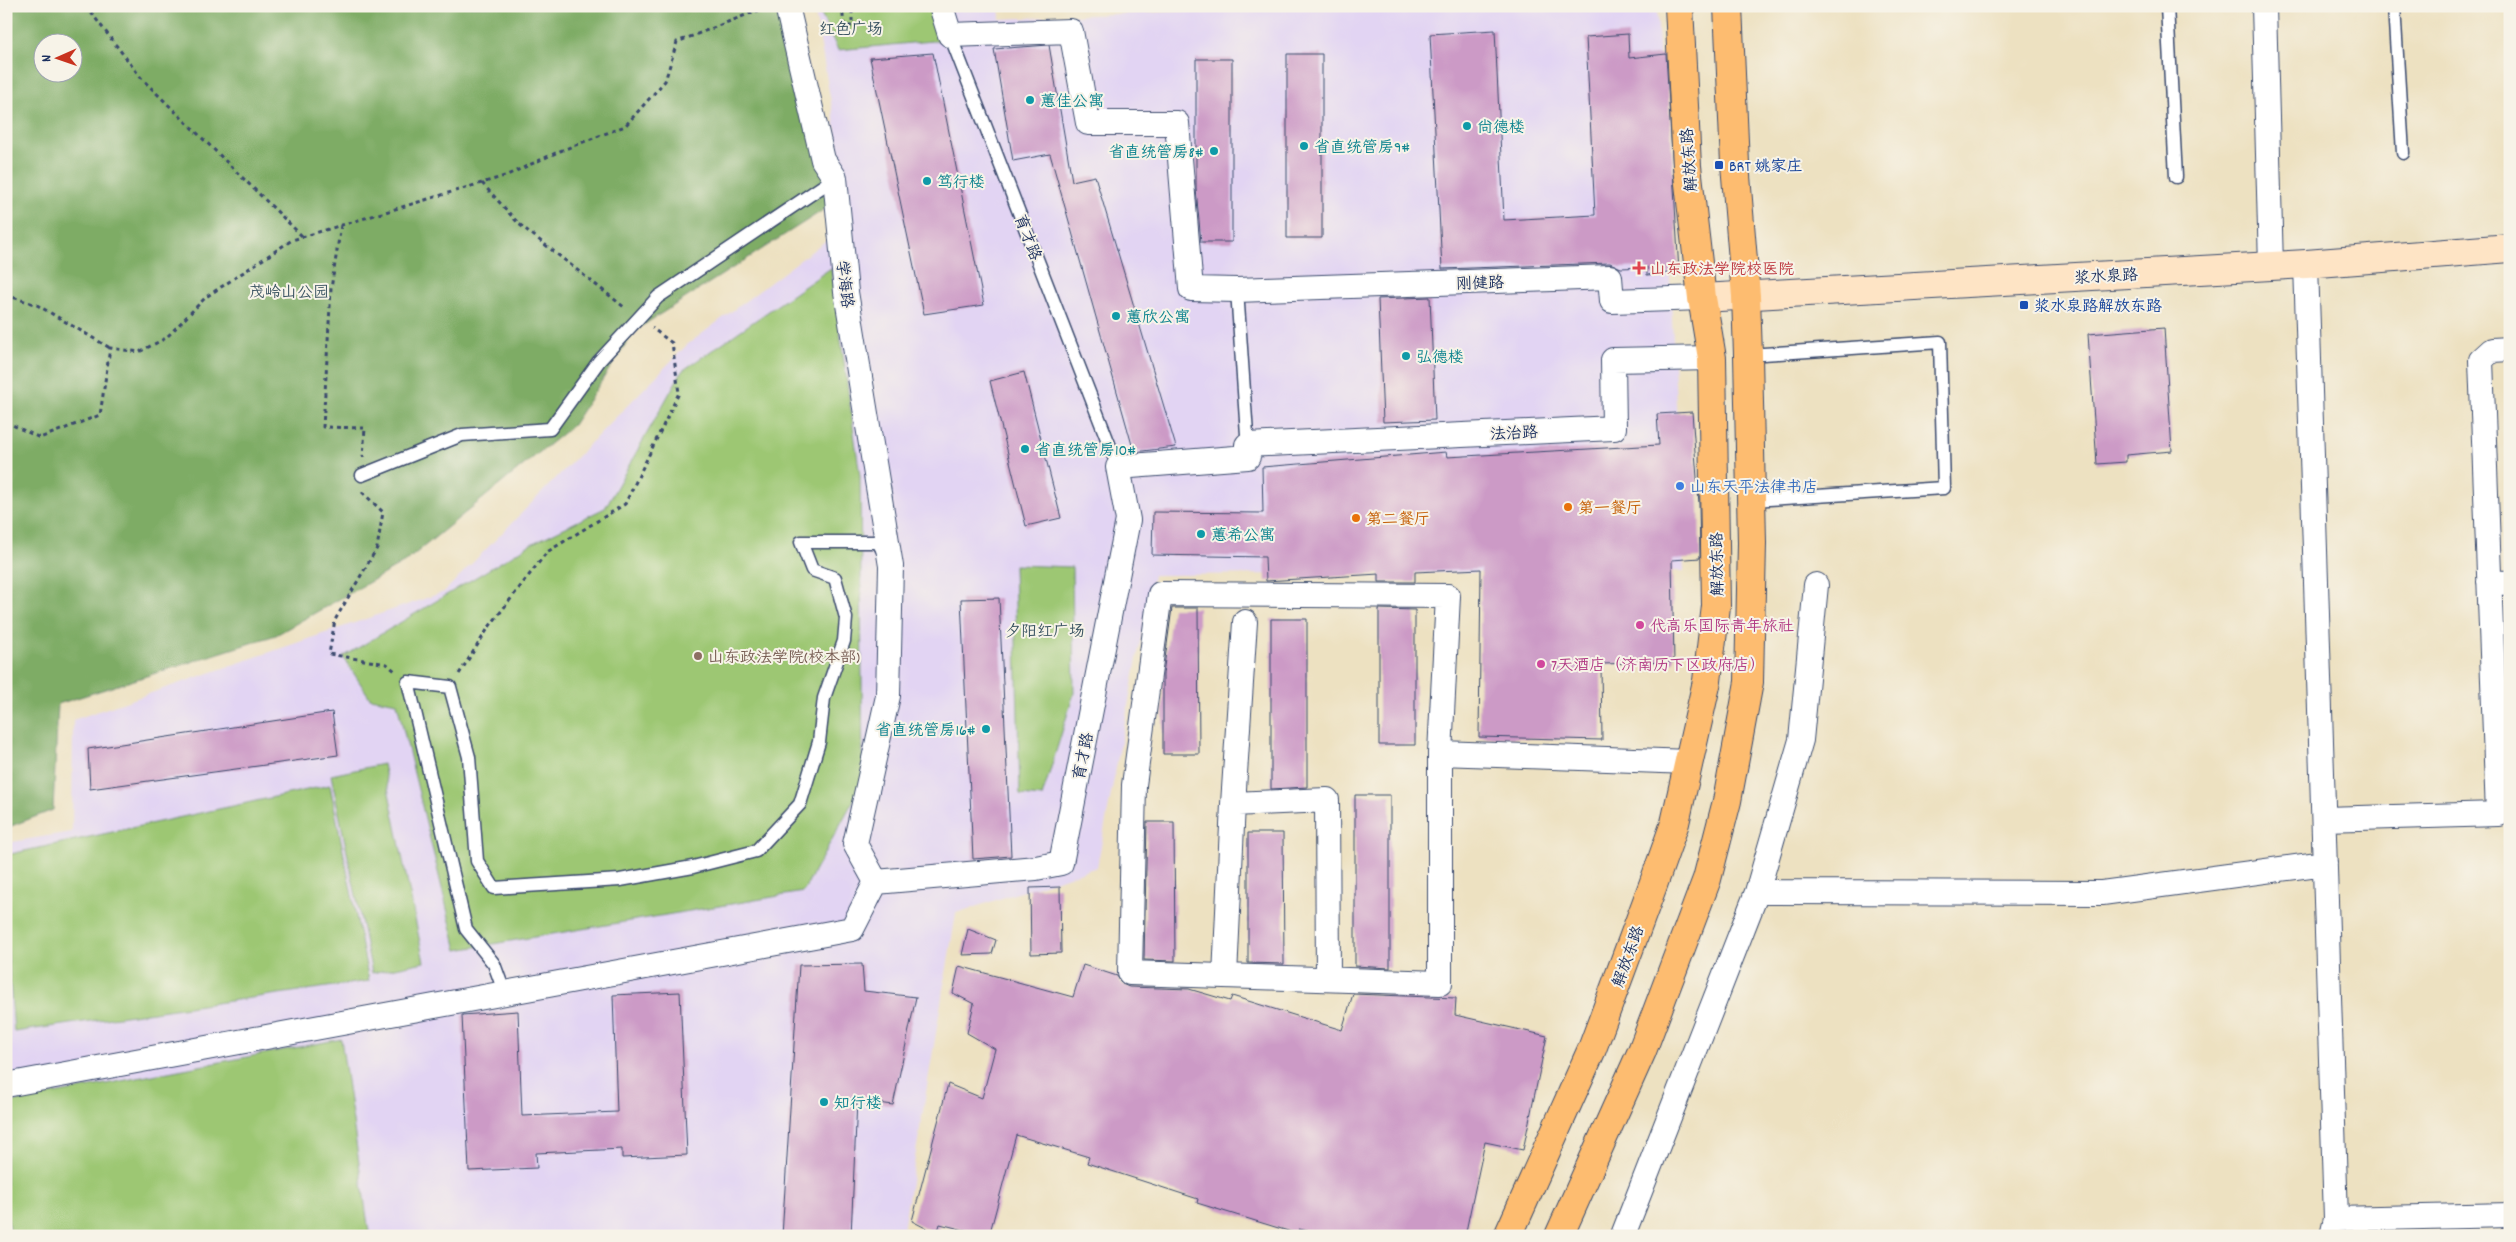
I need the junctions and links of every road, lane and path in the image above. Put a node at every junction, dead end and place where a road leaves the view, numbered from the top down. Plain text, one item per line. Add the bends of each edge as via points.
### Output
1 (86, 6) edge
2 (744, 6) edge
3 (819, 6) edge
4 (842, 6) edge
5 (852, 6) edge
6 (941, 6) edge
7 (1680, 6) edge
8 (1728, 6) edge
9 (2168, 6) edge
10 (2264, 6) edge
11 (2394, 6) edge
12 (787, 7) edge
13 (756, 11) junction
14 (950, 35) junction
15 (2403, 153) dead end
16 (834, 178) junction
17 (2176, 178) dead end
18 (482, 183) junction
19 (303, 237) junction
20 (2510, 248) edge
21 (2306, 264) junction
22 (2271, 266) junction
23 (1237, 290) junction
24 (6, 295) edge
25 (1746, 296) junction
26 (1702, 298) junction
27 (639, 318) junction
28 (110, 348) junction
29 (2510, 349) edge
30 (1748, 355) junction
31 (1712, 358) junction
32 (6, 422) edge
33 (1248, 451) junction
34 (1118, 467) junction
35 (362, 475) dead end
36 (1752, 500) junction
37 (891, 566) junction
38 (2499, 582) edge
39 (1816, 585) dead end
40 (1245, 622) dead end
41 (450, 687) junction
42 (1440, 753) junction
43 (1689, 762) junction
44 (1233, 804) junction
45 (2324, 819) junction
46 (2325, 863) junction
47 (876, 882) junction
48 (1757, 892) junction
49 (1225, 976) junction
50 (1328, 979) junction
51 (505, 994) junction
52 (6, 1085) edge
53 (2510, 1216) edge
54 (2334, 1227) edge
55 (1623, 1235) edge
56 (1508, 1236) edge
57 (1559, 1236) edge

1 - 19 path via 142,79
2 - 13 path
3 - 12 path
4 - 5 path via 844,26 852,26
6 - 14 street, 育才路
7 - 26 main road, 解放东路 via 1687,166
8 - 25 main road via 1735,164
9 - 17 lane
10 - 22 street
11 - 15 lane
12 - 13 path
12 - 16 street, 学海路 via 822,160
13 - 18 path via 677,42 664,81 625,126
14 - 23 street via 1071,31 1088,122 1178,123 1191,288
14 - 34 lane, 育才路
16 - 27 lane via 658,297
16 - 37 street, 学海路 via 846,292
18 - 19 path
18 - 27 path via 519,224
19 - 28 path via 292,240 206,297 166,338 139,352
20 - 21 main road, 浆水泉路
21 - 22 main road, 浆水泉路
21 - 45 street
22 - 25 main road, 浆水泉路
23 - 26 street, 刚健路 via 1610,278 1612,301
23 - 33 lane
24 - 28 path via 37,305
25 - 26 main road, 浆水泉路
25 - 30 main road
26 - 31 main road, 解放东路
27 - 35 lane via 599,360 550,429 462,435
27 - 41 path via 672,343 679,393 625,504 547,552 489,628
28 - 32 path via 100,415 40,438
29 - 38 street via 2492,350 2481,360
30 - 36 main road
30 - 36 lane via 1940,342 1944,488
31 - 33 street, 法治路 via 1613,360 1614,428
31 - 43 main road, 解放东路 via 1716,606 1707,681
33 - 34 street
34 - 47 street, 育才路 via 1128,520 1060,864
36 - 57 main road via 1749,682 1727,801 1707,879 1642,1051
37 - 41 lane via 878,542 801,542 812,570 835,578 846,618 844,641 824,698 819,742 800,804 756,851 693,867 620,880 494,888 477,861 469,757
37 - 47 street, 学海路 via 888,696 855,844
38 - 45 street via 2498,814
39 - 48 street via 1801,740
40 - 44 street
41 - 51 lane via 408,682 466,929 494,964
42 - 43 street
42 - 49 street via 1448,596 1160,594 1134,785 1130,973
42 - 50 street via 1440,983
43 - 56 main road, 解放东路 via 1675,823 1592,1049
44 - 49 street
44 - 50 street via 1327,800
45 - 46 street
46 - 48 street via 2102,893
46 - 54 street
47 - 51 street via 852,929
48 - 55 street
49 - 50 street
51 - 52 street
53 - 54 street

